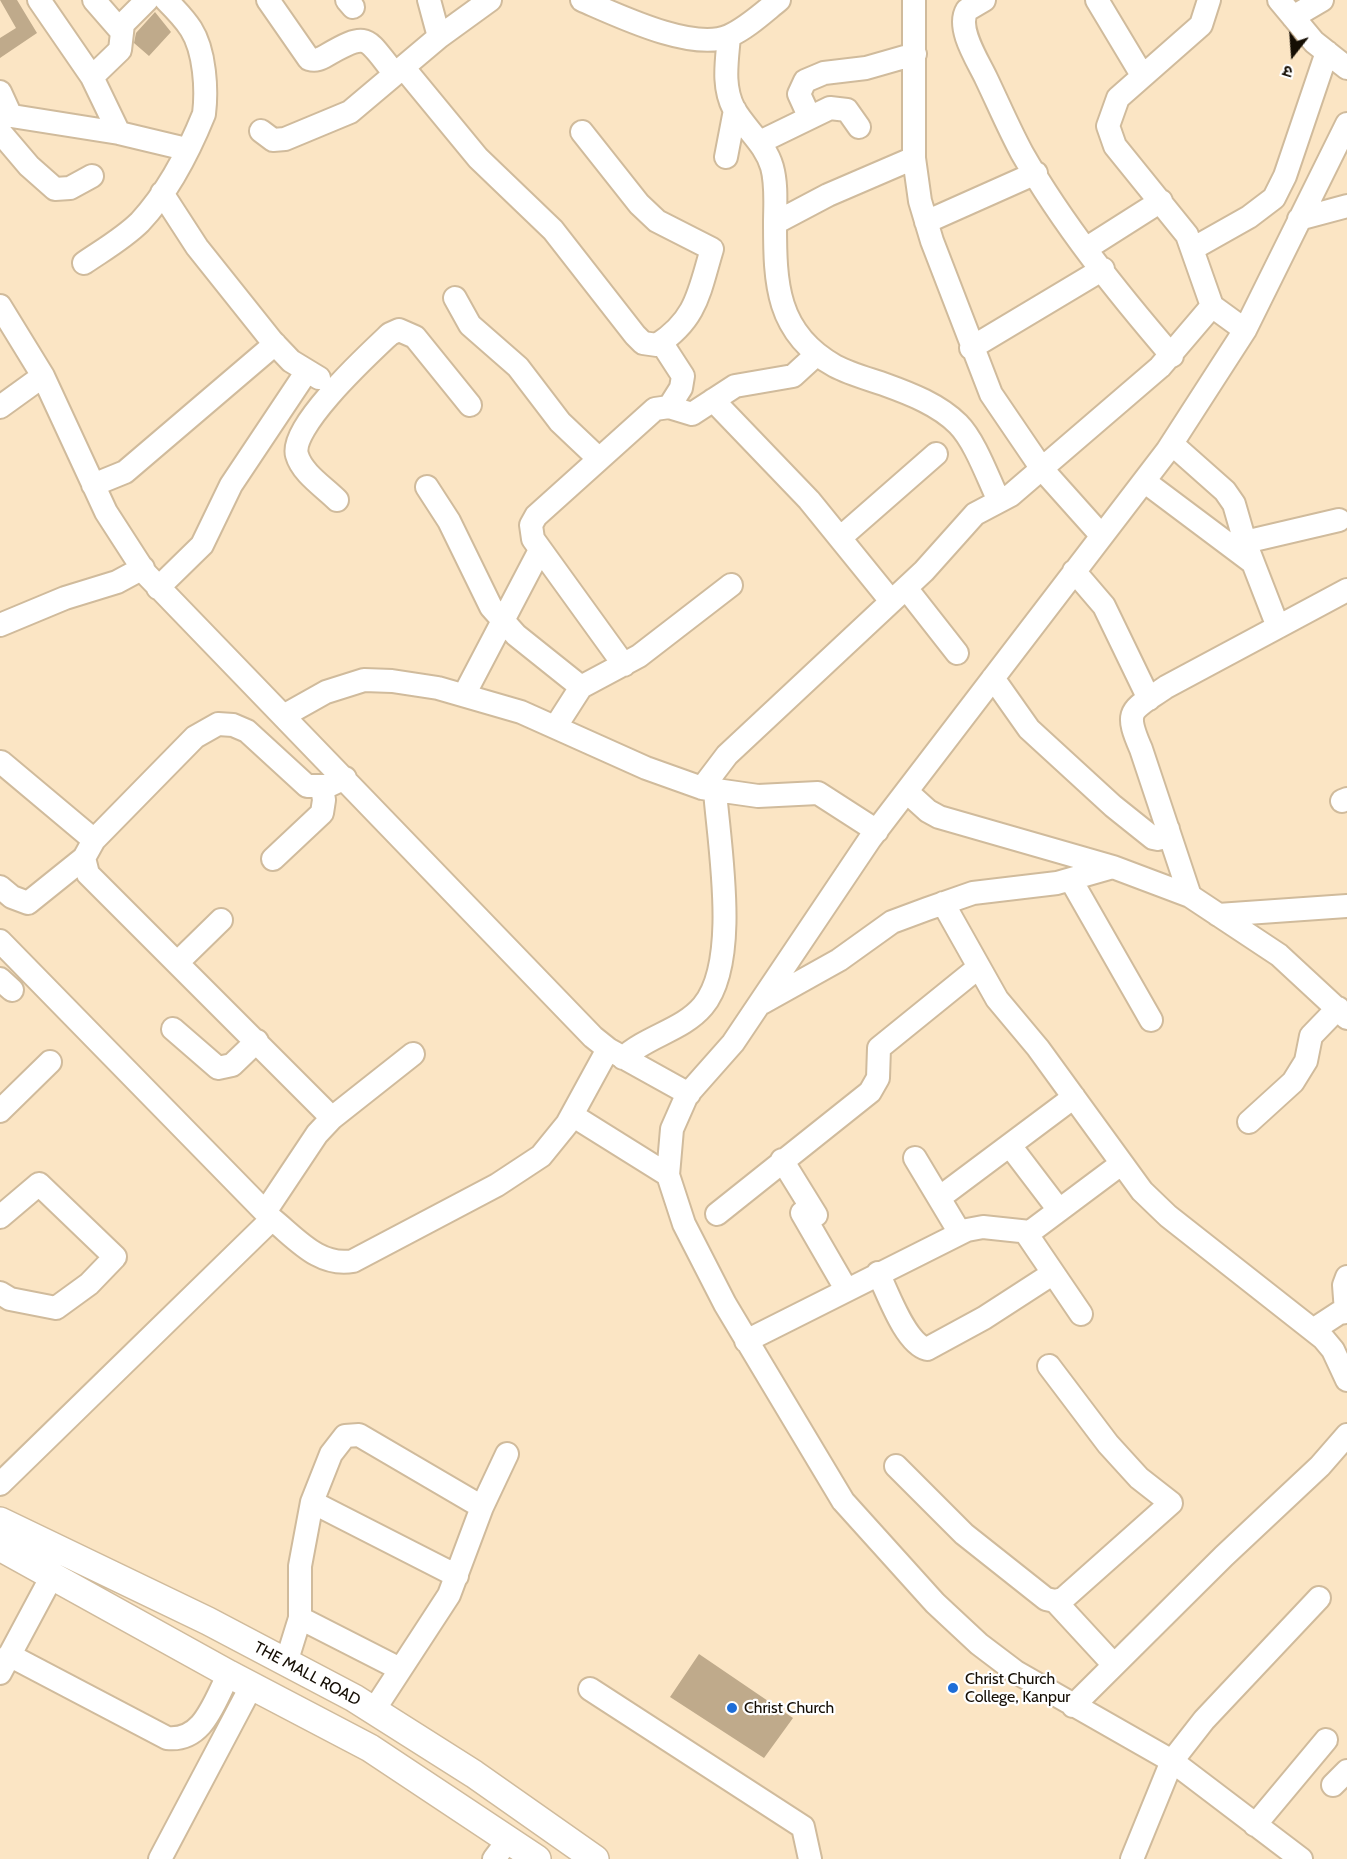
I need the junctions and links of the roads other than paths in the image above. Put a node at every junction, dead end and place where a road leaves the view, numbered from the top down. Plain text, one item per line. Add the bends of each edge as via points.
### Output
1 (39, 0) edge
2 (94, 0) edge
3 (147, 0) edge
4 (166, 0) edge
5 (268, 0) edge
6 (429, 0) edge
7 (490, 0) edge
8 (914, 0) edge
9 (984, 0) edge
10 (1097, 0) edge
11 (1209, 0) edge
12 (596, 3) edge
13 (770, 3) edge
14 (1301, 5) edge
15 (121, 30) junction
16 (729, 36) junction
17 (439, 37) junction
18 (1327, 52) junction
19 (915, 54) junction
20 (1347, 68) edge
21 (399, 71) junction
22 (1142, 75) junction
23 (92, 77) junction
24 (0, 92) edge
25 (735, 110) junction
26 (809, 116) junction
27 (4, 121) edge
28 (1347, 124) edge
29 (859, 127) dead end
30 (261, 131) dead end
31 (582, 132) dead end
32 (119, 133) junction
33 (760, 142) junction
34 (186, 149) junction
35 (726, 157) dead end
36 (914, 158) junction
37 (1036, 173) junction
38 (92, 176) dead end
39 (162, 193) junction
40 (1161, 201) junction
41 (1347, 206) edge
42 (1299, 219) junction
43 (926, 222) junction
44 (775, 223) junction
45 (1088, 248) junction
46 (1194, 248) junction
47 (84, 263) dead end
48 (1103, 269) junction
49 (454, 298) dead end
50 (0, 306) edge
51 (1212, 306) junction
52 (1245, 330) junction
53 (661, 342) junction
54 (275, 344) junction
55 (971, 348) junction
56 (817, 354) junction
57 (1173, 356) junction
58 (307, 372) junction
59 (43, 376) junction
60 (336, 386) junction
61 (713, 400) junction
62 (470, 405) dead end
63 (0, 407) edge
64 (669, 407) junction
65 (1172, 444) junction
66 (936, 454) dead end
67 (598, 458) junction
68 (1042, 469) junction
69 (1144, 481) junction
70 (93, 485) junction
71 (427, 487) dead end
72 (337, 500) dead end
73 (999, 501) junction
74 (1339, 520) dead end
75 (1101, 535) junction
76 (840, 538) junction
77 (540, 550) junction
78 (1249, 552) junction
79 (142, 568) junction
80 (1074, 571) junction
81 (731, 585) dead end
82 (158, 588) junction
83 (1347, 590) edge
84 (898, 595) junction
85 (503, 620) junction
86 (0, 625) edge
87 (1278, 627) junction
88 (957, 653) dead end
89 (624, 665) junction
90 (993, 678) junction
91 (580, 687) junction
92 (464, 694) junction
93 (1149, 699) junction
94 (285, 716) junction
95 (556, 726) junction
96 (1, 762) edge
97 (345, 778) junction
98 (322, 787) junction
99 (708, 789) junction
100 (908, 792) junction
101 (1168, 829) junction
102 (877, 831) junction
103 (89, 849) junction
104 (273, 859) dead end
105 (1113, 867) junction
106 (1071, 880) junction
107 (0, 886) edge
108 (1190, 896) junction
109 (943, 903) junction
110 (1347, 906) edge
111 (1218, 915) junction
112 (221, 920) dead end
113 (0, 941) edge
114 (177, 963) junction
115 (979, 967) junction
116 (758, 1006) junction
117 (1343, 1013) edge
118 (1151, 1020) dead end
119 (173, 1029) dead end
120 (257, 1041) junction
121 (413, 1054) dead end
122 (616, 1054) junction
123 (50, 1062) dead end
124 (689, 1094) junction
125 (1074, 1097) junction
126 (0, 1111) edge
127 (572, 1115) junction
128 (332, 1118) junction
129 (1249, 1122) dead end
130 (1011, 1147) junction
131 (915, 1158) dead end
132 (782, 1160) junction
133 (1121, 1164) junction
134 (668, 1175) junction
135 (939, 1198) junction
136 (1059, 1210) junction
137 (717, 1214) dead end
138 (268, 1215) junction
139 (0, 1217) edge
140 (960, 1233) junction
141 (1026, 1233) junction
142 (878, 1273) junction
143 (1052, 1274) junction
144 (1347, 1277) edge
145 (846, 1289) junction
146 (0, 1293) edge
147 (1346, 1312) edge
148 (1081, 1314) dead end
149 (1313, 1330) junction
150 (746, 1341) junction
151 (1049, 1366) dead end
152 (1347, 1380) edge
153 (1347, 1435) edge
154 (507, 1454) dead end
155 (896, 1466) dead end
156 (0, 1484) edge
157 (312, 1502) junction
158 (482, 1507) junction
159 (0, 1521) edge
160 (0, 1547) edge
161 (52, 1576) junction
162 (457, 1576) junction
163 (1319, 1598) dead end
164 (1054, 1601) junction
165 (300, 1618) junction
166 (286, 1663) junction
167 (5, 1664) edge
168 (1114, 1665) junction
169 (400, 1669) junction
170 (241, 1679) junction
171 (590, 1689) dead end
172 (1073, 1706) junction
173 (381, 1714) junction
174 (1326, 1740) dead end
175 (370, 1748) junction
176 (1172, 1761) junction
177 (1256, 1824) junction
178 (501, 1849) edge
179 (160, 1859) edge
180 (537, 1859) edge
181 (595, 1859) edge
182 (810, 1859) edge
183 (1132, 1859) edge
184 (1301, 1859) edge

1 - 23 street
2 - 15 street
3 - 15 street
4 - 34 street via 193,31 200,54 206,101 199,126
5 - 21 street via 309,59 319,59 359,39
6 - 17 street
7 - 17 street
8 - 19 street
9 - 37 street via 967,10 963,22 975,55
10 - 22 street
11 - 22 street via 1201,25
12 - 16 street via 650,27 697,40
13 - 16 street
14 - 18 street via 1314,42
15 - 23 street via 120,50
16 - 25 street via 726,85
17 - 21 street
18 - 20 street
18 - 46 street via 1286,176 1274,198
19 - 26 street via 866,68 824,73 806,81 799,94
19 - 36 street
21 - 30 street via 350,112 332,121 278,140
21 - 53 street via 478,158 553,230 635,336 650,346
22 - 40 street via 1118,98 1108,126 1115,146
23 - 32 street
24 - 27 street
25 - 33 street
25 - 35 street
26 - 29 street via 843,108
26 - 33 street
27 - 32 street
27 - 38 street via 29,166 55,189 69,188
28 - 42 street
31 - 53 street via 657,221 712,249 685,324
32 - 34 street
33 - 44 street via 772,169
34 - 39 street
36 - 43 street
36 - 44 street
37 - 43 street
37 - 45 street
39 - 47 street via 138,223
39 - 54 street via 197,247
40 - 45 street
40 - 46 street
41 - 42 street
42 - 52 street
43 - 55 street
44 - 56 street via 775,275 780,298 788,320
45 - 48 street
46 - 51 street
48 - 55 street
48 - 57 street
49 - 67 street via 470,325 518,367 554,414
50 - 59 street
51 - 52 street
51 - 57 street
52 - 65 street
53 - 64 street via 683,376 681,388
54 - 58 street via 291,362
54 - 70 street via 125,472
55 - 68 street via 991,394
56 - 61 street via 793,376 735,386
56 - 73 street via 836,367 922,399 953,420 969,441
57 - 68 street
58 - 60 street
58 - 82 street via 231,485 202,545
59 - 63 street
59 - 70 street
60 - 62 street via 399,330 415,337
60 - 72 street via 300,436 297,454 303,467
61 - 64 street via 692,414
61 - 76 street
64 - 67 street via 655,409
65 - 69 street
65 - 78 street via 1230,497
66 - 76 street
67 - 77 street via 537,516 531,531
68 - 73 street
68 - 75 street
69 - 75 street
69 - 78 street
70 - 79 street
71 - 85 street via 449,521 491,607
73 - 84 street via 975,514
74 - 78 street
75 - 80 street
76 - 84 street
77 - 85 street
77 - 89 street
78 - 87 street
79 - 82 street
79 - 86 street via 117,582
80 - 90 street
80 - 93 street via 1104,606
81 - 89 street
82 - 94 street
83 - 87 street
84 - 88 street
84 - 99 street via 727,755
85 - 91 street
85 - 92 street
87 - 93 street
89 - 91 street
90 - 100 street
90 - 101 street via 1029,729 1113,806 1153,838 1158,839
91 - 95 street
92 - 94 street via 364,680 326,692
92 - 95 street
93 - 101 street via 1134,711 1131,726
94 - 97 street
95 - 99 street via 646,768
96 - 103 street
97 - 98 street
97 - 122 street via 474,916
98 - 103 street via 300,781 247,731 218,724 195,737
98 - 104 street via 322,813
99 - 102 street via 758,796 818,793
99 - 122 street via 725,915 717,981 703,1006 690,1018
100 - 102 street
100 - 105 street via 939,817
101 - 108 street
102 - 116 street
103 - 107 street via 28,903 12,897
103 - 114 street via 88,874
105 - 106 street
105 - 108 street
106 - 109 street via 973,893
106 - 118 street
108 - 111 street
109 - 115 street
109 - 116 street via 892,922 839,960
110 - 111 street
111 - 117 street via 1279,955
112 - 114 street
113 - 138 street
114 - 120 street
115 - 125 street via 997,999
115 - 132 street via 879,1048 878,1078 870,1092
116 - 124 street via 733,1043
117 - 129 street via 1311,1036 1306,1062 1293,1082
119 - 120 street via 218,1068 232,1065
120 - 128 street
121 - 128 street
122 - 124 street
122 - 127 street
123 - 126 street
124 - 134 street via 672,1129
125 - 130 street
125 - 133 street
127 - 134 street
127 - 138 street via 556,1141 525,1169 353,1261 341,1263 317,1256
128 - 138 street via 307,1146
130 - 135 street
130 - 136 street
131 - 135 street
132 - 137 street
132 - 145 street
133 - 136 street
133 - 149 street via 1168,1216
134 - 150 street via 684,1224
135 - 140 street
136 - 141 street
138 - 156 street
139 - 146 street via 39,1184 115,1257 89,1284 56,1308 10,1299
140 - 141 street via 983,1227
140 - 142 street
141 - 143 street
142 - 143 street via 909,1335 917,1346 927,1349
142 - 145 street
143 - 148 street
144 - 147 street
145 - 150 street
147 - 149 street
149 - 152 street via 1333,1350
150 - 172 street via 851,1509 935,1604 1016,1672
151 - 164 street via 1108,1444 1171,1503 1073,1592
153 - 168 street via 1320,1466
154 - 158 street
155 - 164 street via 964,1534 1038,1594
157 - 158 street via 331,1454 345,1436 352,1434
157 - 162 street
157 - 165 street via 300,1566
158 - 162 street
159 - 166 main road, THE MALL ROAD
160 - 161 main road
161 - 167 street
161 - 170 main road
162 - 169 street via 441,1608
163 - 176 street via 1204,1720
164 - 168 street
165 - 166 street
165 - 169 street
166 - 173 main road, THE MALL ROAD
167 - 170 street via 167,1738 178,1739 199,1729
168 - 172 street
169 - 173 street
170 - 175 main road
170 - 179 street
171 - 182 street via 803,1827
172 - 176 street
173 - 175 street
173 - 181 main road, THE MALL ROAD
174 - 177 street
175 - 178 main road
176 - 177 street
176 - 183 street
177 - 184 street
178 - 180 main road

